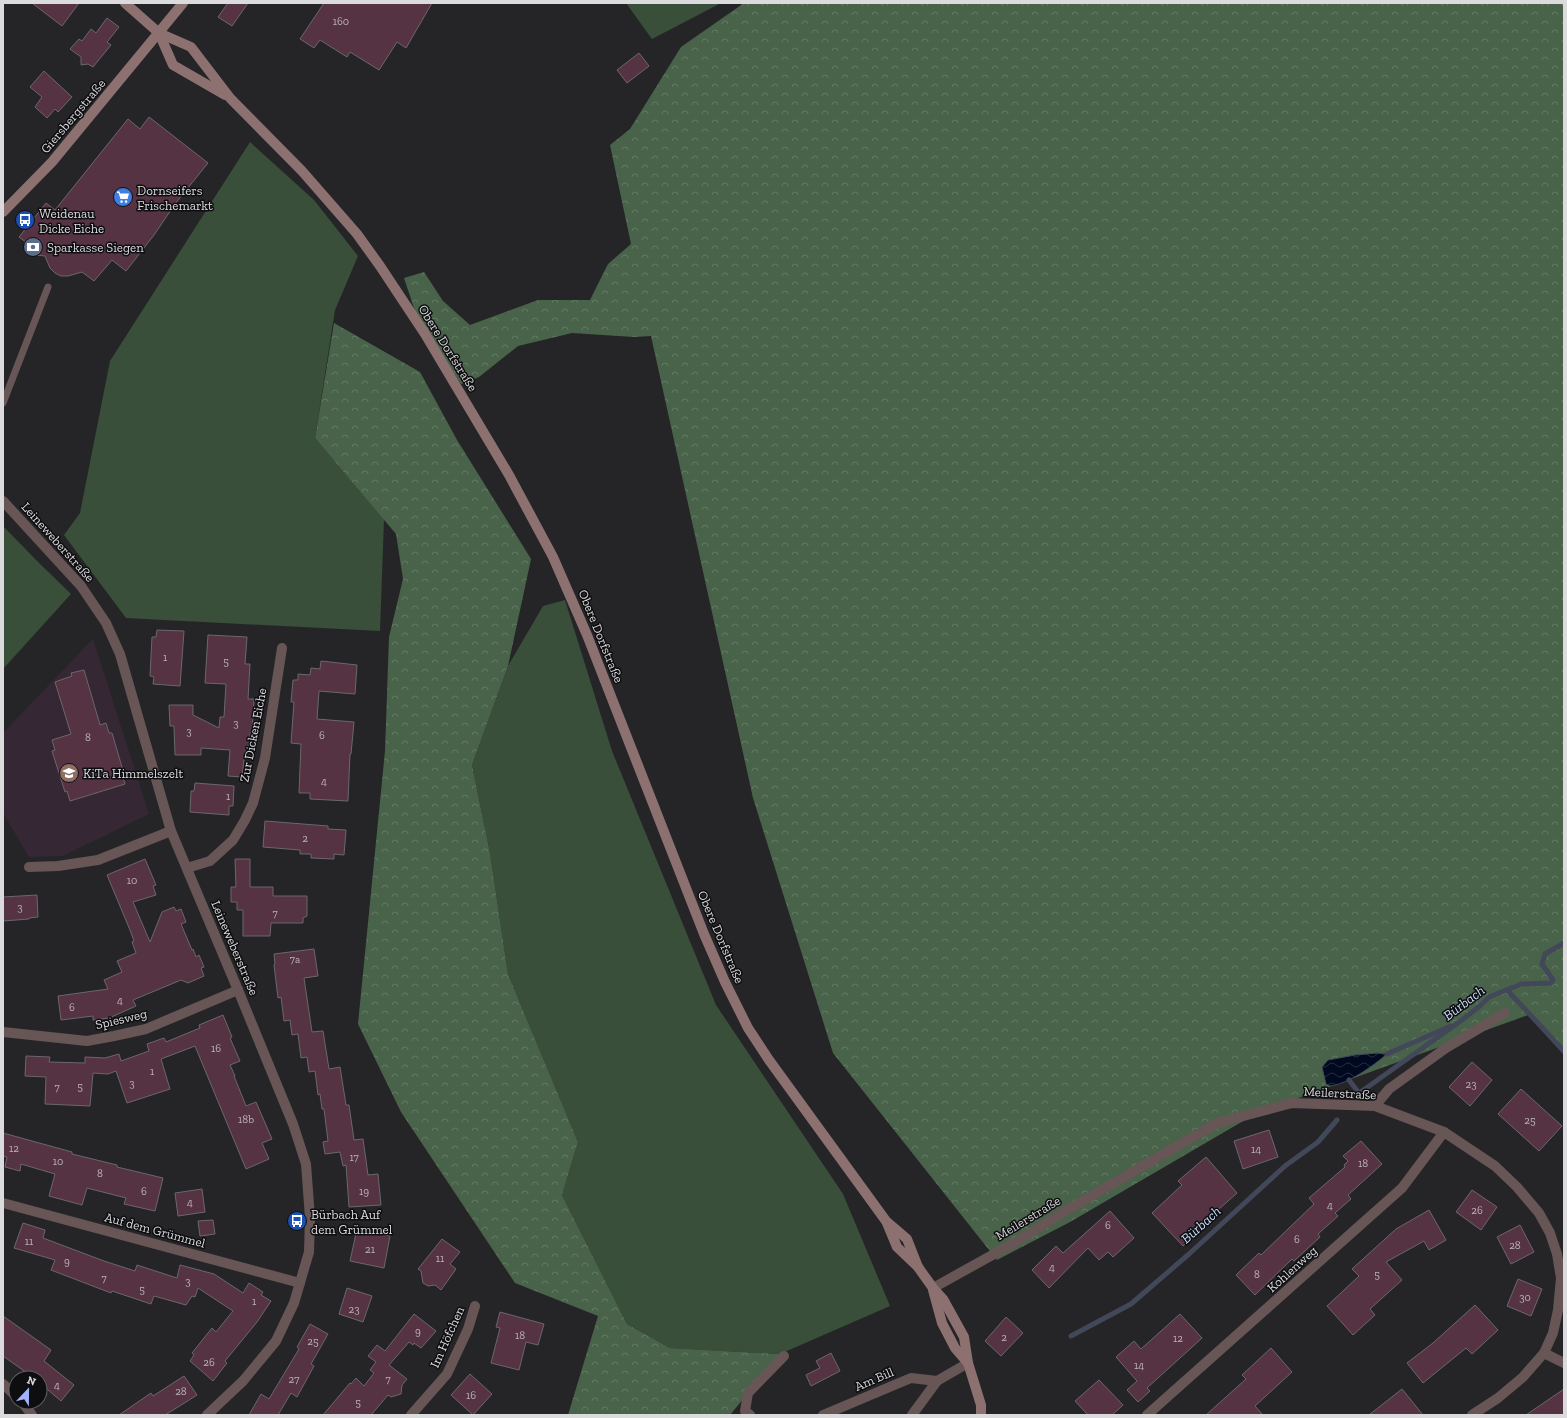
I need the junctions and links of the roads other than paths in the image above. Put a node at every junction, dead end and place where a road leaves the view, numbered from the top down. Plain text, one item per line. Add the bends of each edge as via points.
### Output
1 (125, 3) edge
2 (183, 3) edge
3 (159, 33) junction
4 (230, 98) junction
5 (3, 212) edge
6 (48, 287) dead end
7 (3, 403) edge
8 (3, 501) edge
9 (282, 648) dead end
10 (171, 831) junction
11 (29, 867) dead end
12 (187, 868) junction
13 (238, 990) junction
14 (1505, 1013) dead end
15 (3, 1032) edge
16 (1375, 1106) junction
17 (1444, 1132) junction
18 (3, 1203) edge
19 (300, 1283) junction
20 (933, 1288) junction
21 (475, 1306) dead end
22 (1544, 1353) junction
23 (784, 1356) dead end
24 (1564, 1362) edge
25 (968, 1363) junction
26 (937, 1381) junction
27 (207, 1415) edge
28 (411, 1415) edge
29 (750, 1415) edge
30 (823, 1415) edge
31 (912, 1415) edge
32 (981, 1415) edge
33 (1147, 1415) edge
34 (1472, 1415) edge

1 - 3 street
2 - 3 street, Giersbergstraße
3 - 4 street, Obere Dorfstraße via 191,47
3 - 4 street, Obere Dorfstraße via 174,65
3 - 5 street, Giersbergstraße via 52,162
4 - 20 street, Obere Dorfstraße via 302,170 380,266 425,334 509,475 554,557 571,594 704,934 748,1028 886,1221 897,1247 918,1267
6 - 7 lane
8 - 10 street, Leineweberstraße via 81,586 106,623 120,654
9 - 12 street, Zur Dicken Eiche via 265,758 245,820 232,840 210,861
10 - 11 street via 98,860
10 - 12 street, Leineweberstraße
12 - 13 street, Leineweberstraße
13 - 15 street, Spiesweg via 146,1029 107,1037 87,1040
13 - 19 street, Leineweberstraße via 293,1124 306,1164 310,1218 309,1252
14 - 16 street via 1446,1048 1389,1089
16 - 17 street, Meilerstraße
16 - 20 street, Meilerstraße via 1292,1103 1217,1122 1021,1239
17 - 22 street, Meilerstraße via 1495,1166 1539,1213 1550,1233 1561,1278 1553,1333
17 - 33 street, Kohlenweg via 1402,1188
18 - 19 street, Auf dem Grümmel
19 - 27 street, Leineweberstraße via 294,1303 276,1341 243,1381
20 - 25 street, Obere Dorfstraße via 942,1323 955,1348
21 - 28 street, Im Höfchen via 468,1329 447,1374
22 - 24 street
22 - 34 street, Meilerstraße via 1523,1377
23 - 29 street via 748,1393 744,1411
25 - 26 street
25 - 32 street, Obere Dorfstraße
26 - 30 street, Am Bill via 910,1378
26 - 31 street

